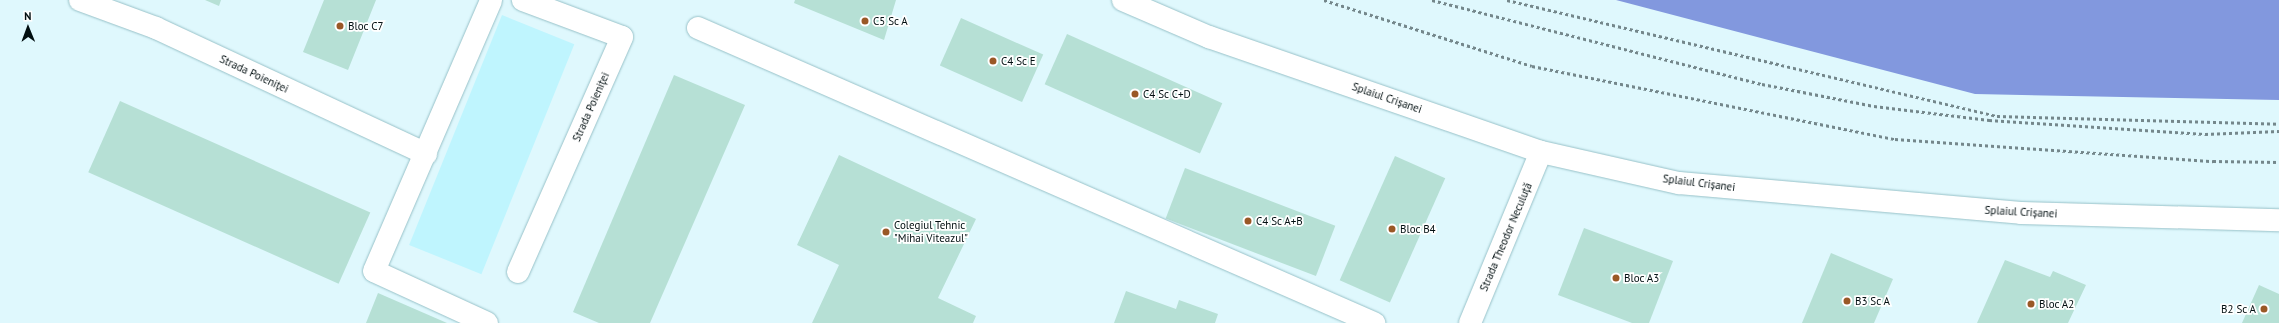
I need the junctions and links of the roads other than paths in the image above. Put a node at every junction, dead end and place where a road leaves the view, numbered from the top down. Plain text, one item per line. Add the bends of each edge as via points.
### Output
1 (491, 0) edge
2 (523, 0) edge
3 (1123, 0) edge
4 (87, 3) edge
5 (698, 28) dead end
6 (1541, 152) junction
7 (426, 154) junction
8 (2279, 220) edge
9 (518, 272) dead end
10 (487, 323) edge
11 (1374, 323) edge
12 (1470, 323) edge

1 - 7 street
2 - 9 street, Strada Poieniței via 622,37
3 - 6 street, Splaiul Crișanei via 1209,37
4 - 7 street, Strada Poieniței via 156,28
5 - 11 street
6 - 8 street, Splaiul Crișanei via 1679,183 2021,213
6 - 12 street, Strada Theodor Neculuță
7 - 10 street via 374,271

